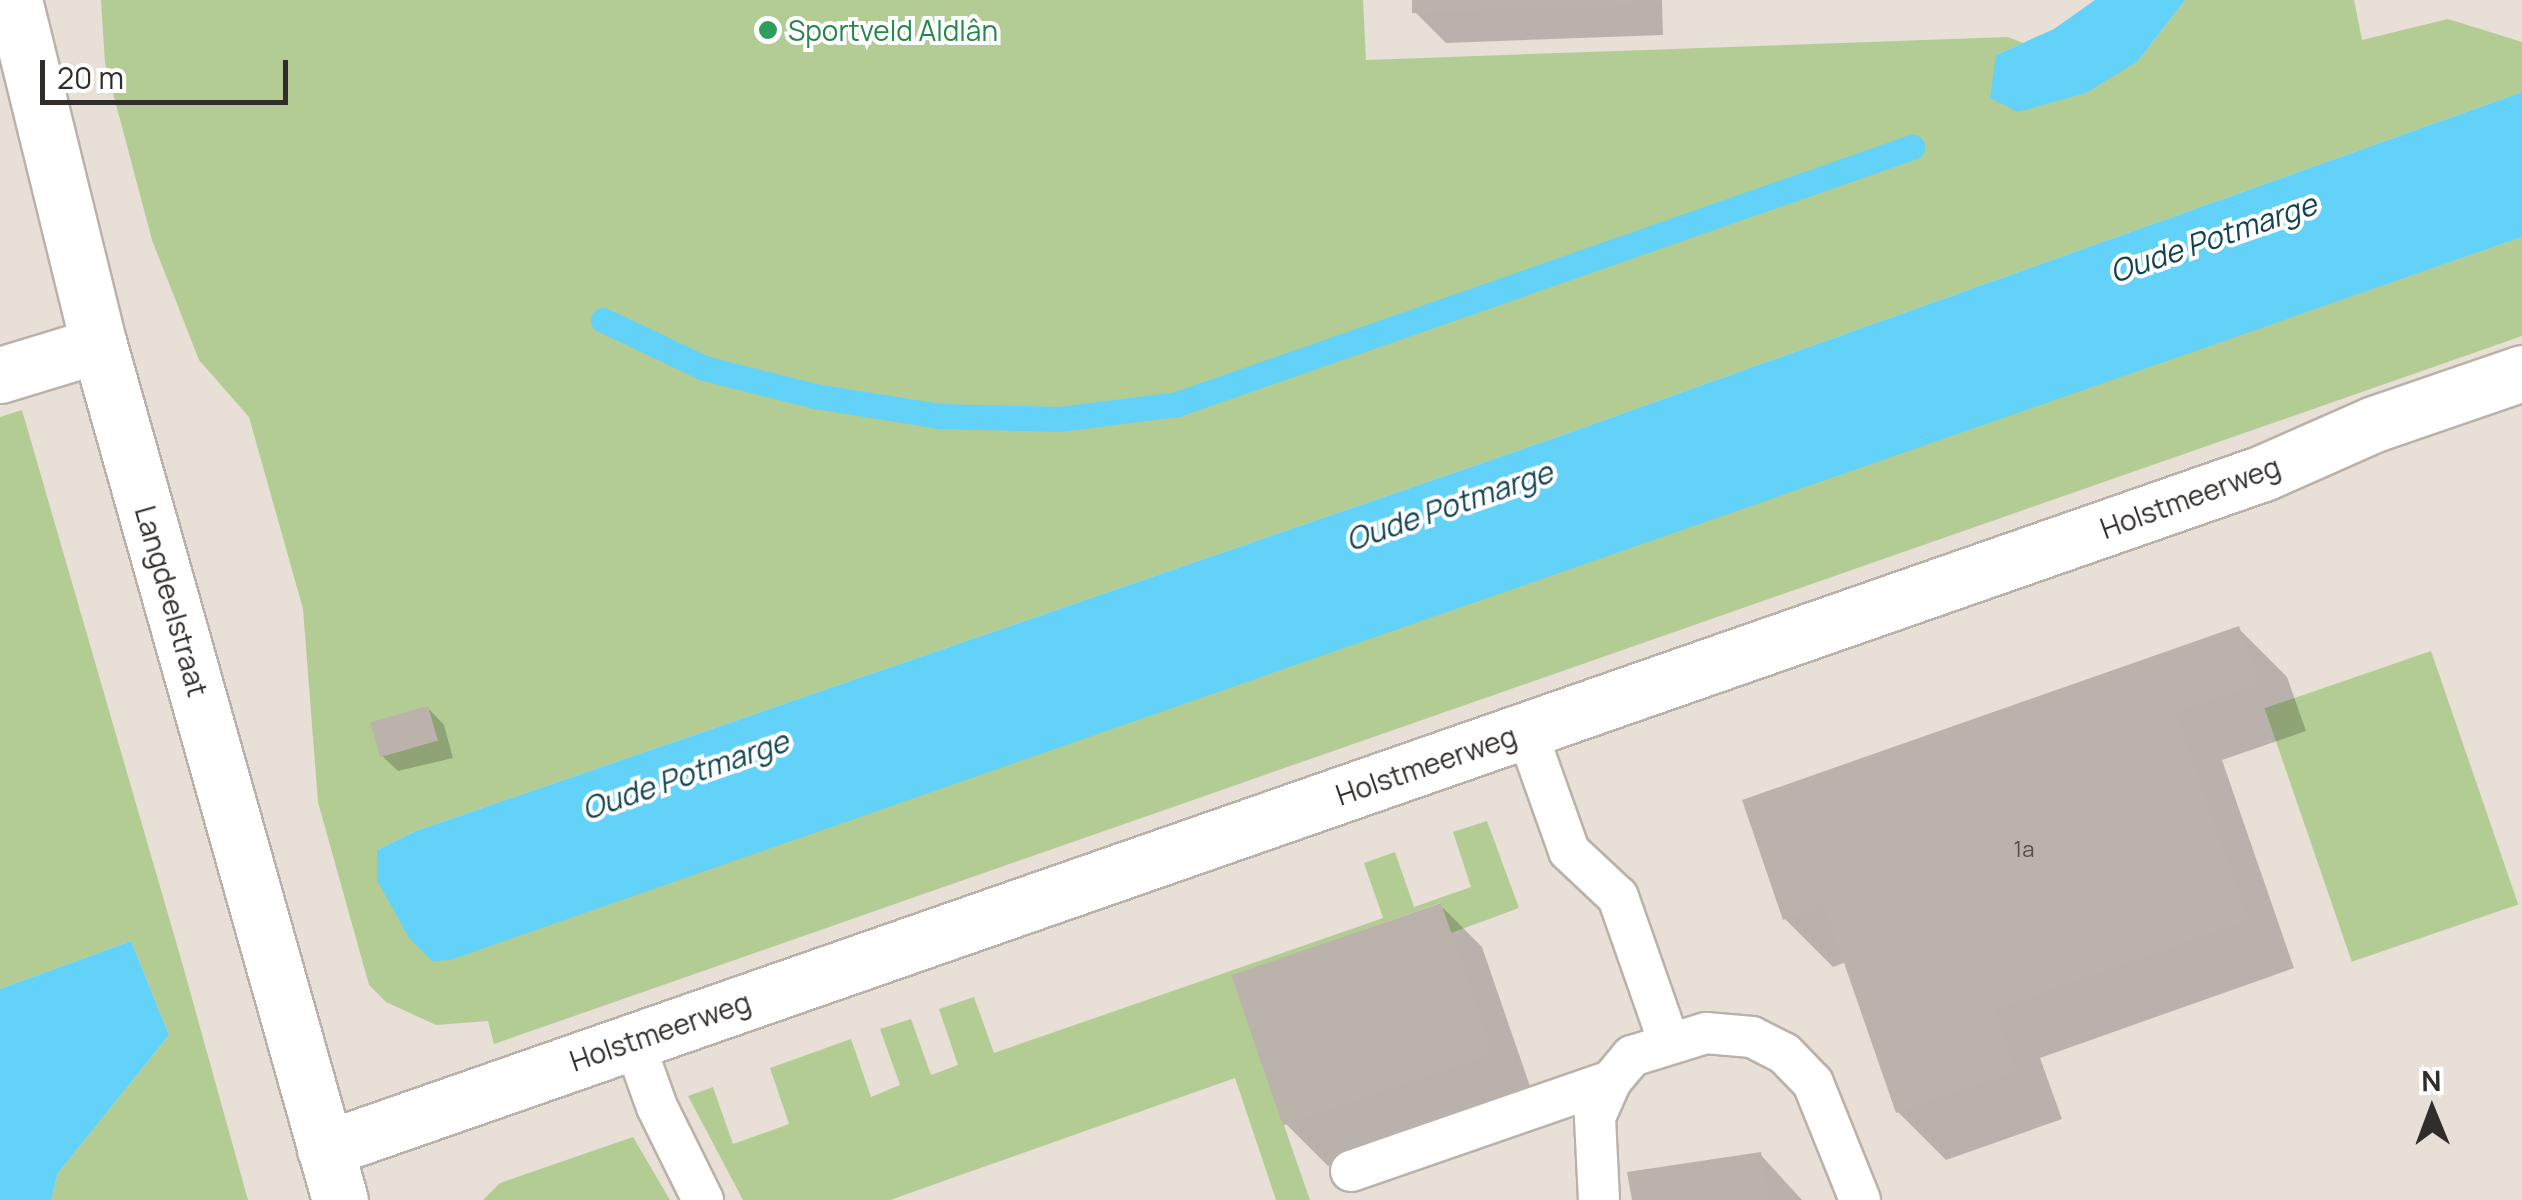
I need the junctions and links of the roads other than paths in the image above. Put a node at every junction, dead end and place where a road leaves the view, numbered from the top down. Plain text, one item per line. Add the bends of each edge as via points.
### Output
1 (14, 0) edge
2 (99, 345) junction
3 (2522, 373) edge
4 (0, 374) edge
5 (1526, 730) junction
6 (634, 1040) junction
7 (1668, 1040) junction
8 (1611, 1081) junction
9 (1351, 1171) dead end
10 (333, 1174) edge
11 (704, 1200) edge
12 (1598, 1200) edge
13 (1860, 1200) edge

1 - 2 street, Langdeelstraat
2 - 4 street
2 - 10 street, Langdeelstraat
3 - 5 street, Holstmeerweg via 2374,424 2263,473
5 - 6 street, Holstmeerweg
5 - 7 lane via 1569,851 1618,897
6 - 10 street, Holstmeerweg
6 - 11 lane via 657,1108
7 - 8 lane via 1632,1056
7 - 13 lane via 1706,1033 1752,1038 1784,1054 1812,1083
8 - 9 lane
8 - 12 lane via 1595,1117

